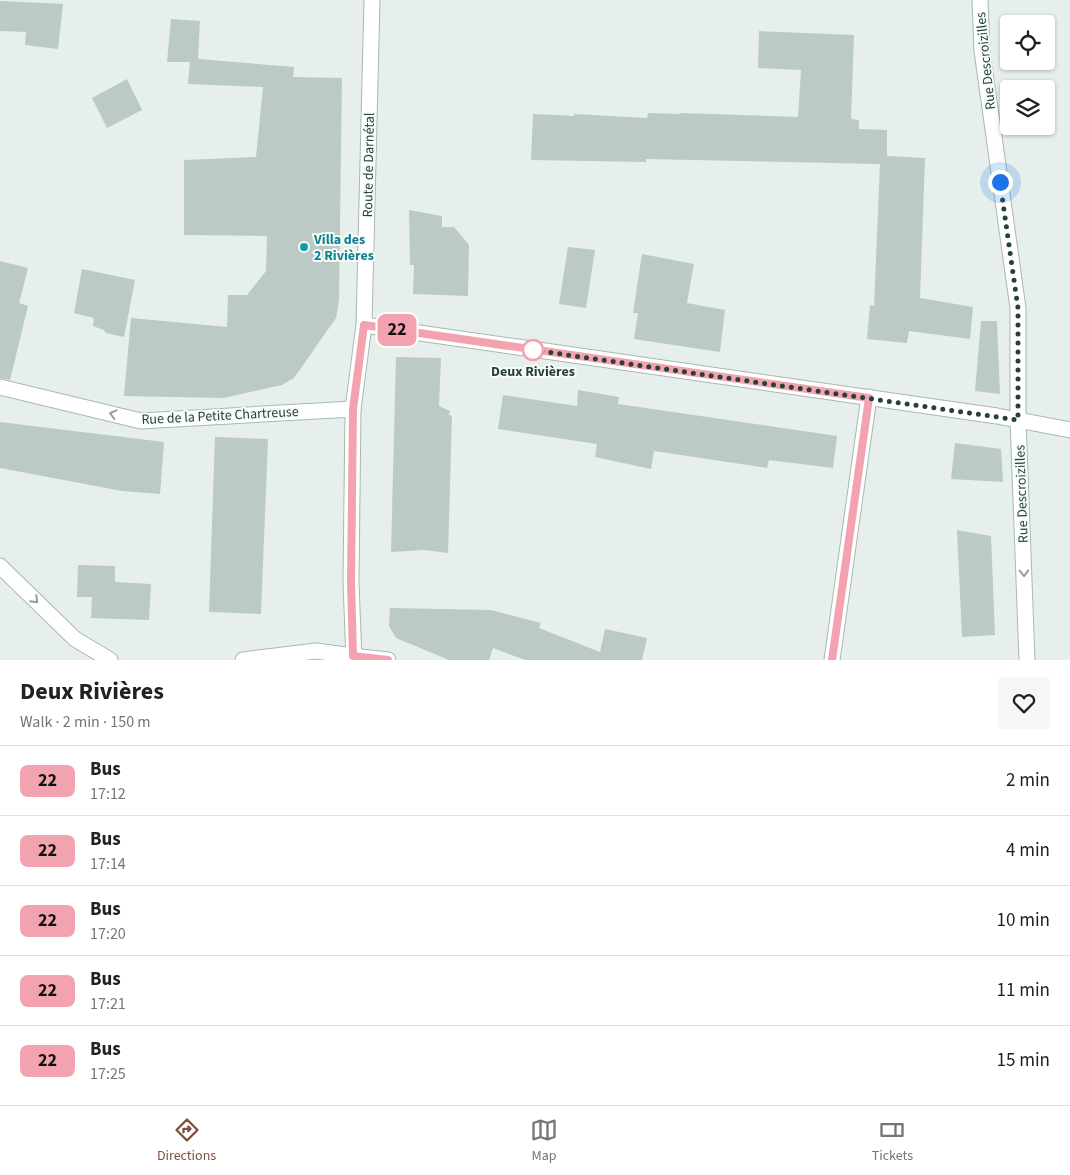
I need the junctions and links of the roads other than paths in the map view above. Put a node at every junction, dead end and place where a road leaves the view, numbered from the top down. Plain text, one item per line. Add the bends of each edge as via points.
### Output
1 (372, 0) edge
2 (980, 0) edge
3 (364, 325) junction
4 (0, 386) edge
5 (869, 398) junction
6 (353, 409) junction
7 (1018, 420) junction
8 (1070, 430) edge
9 (0, 566) edge
10 (353, 658) edge
11 (110, 660) edge
12 (243, 660) edge
13 (388, 660) edge
14 (832, 660) edge
15 (1027, 660) edge

1 - 3 street, Route de Darnétal
2 - 7 street, Rue Descroizilles via 982,51 1018,308
3 - 5 street
3 - 6 street, Route de Darnétal
6 -> 4 street, Rue de la Petite Chartreuse via 141,420
5 - 7 street
5 - 14 street
6 - 10 street, Route de Darnétal
7 - 8 street
7 -> 15 street, Rue Descroizilles
9 -> 11 street via 75,639
10 - 12 street via 316,651
10 - 13 street

